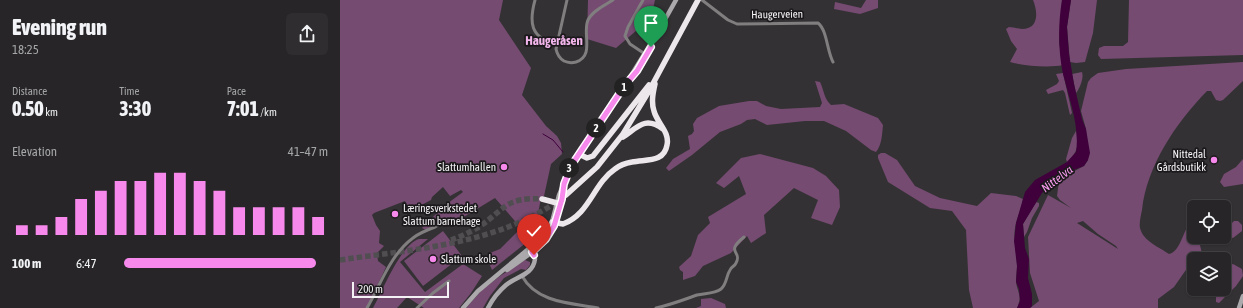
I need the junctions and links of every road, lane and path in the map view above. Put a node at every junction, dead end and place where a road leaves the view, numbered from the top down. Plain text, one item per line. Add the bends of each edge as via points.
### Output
1 (535, 0) edge
2 (567, 0) edge
3 (613, 0) edge
4 (643, 0) edge
5 (676, 0) edge
6 (700, 0) edge
7 (556, 44) junction
8 (646, 53) junction
9 (833, 62) dead end
10 (655, 79) junction
11 (665, 130) junction
12 (620, 139) junction
13 (579, 154) junction
14 (566, 195) dead end
15 (542, 199) tunnel mouth
16 (559, 204) junction
17 (555, 221) junction
18 (455, 225) dead end
19 (744, 238) dead end
20 (529, 252) junction
21 (522, 276) junction
22 (449, 281) dead end
23 (1243, 296) edge
24 (367, 308) edge
25 (417, 308) edge
26 (463, 308) edge
27 (488, 308) edge
28 (598, 308) edge
29 (656, 308) edge
30 (1239, 308) edge

1 - 7 street via 531,21 535,31 544,39
2 - 7 street
3 - 7 street via 589,18 587,50 584,57 575,62 564,61 557,53
4 - 8 street via 626,32 628,41
5 - 8 main road
6 - 9 street, Haugerveien via 737,24 818,23 823,29
6 - 10 highway
8 - 13 main road
10 - 11 highway via 652,105
10 - 12 highway
10 - 13 highway via 595,154 586,158
11 - 12 highway via 656,124 644,123
11 - 17 highway via 668,143 662,155 654,160 631,162 616,168 575,218 568,222
12 - 14 highway via 597,167
13 - 16 main road via 569,169
15 - 16 highway
16 - 17 main road
17 - 20 main road
18 - 24 street via 443,223 416,235 407,243 396,256
19 - 29 street via 735,244 736,262 722,288
20 - 21 main road via 534,264 530,271
20 - 26 main road via 496,276
21 - 27 main road via 504,287
21 - 28 street via 533,290 545,297
22 - 25 street
23 - 30 main road

